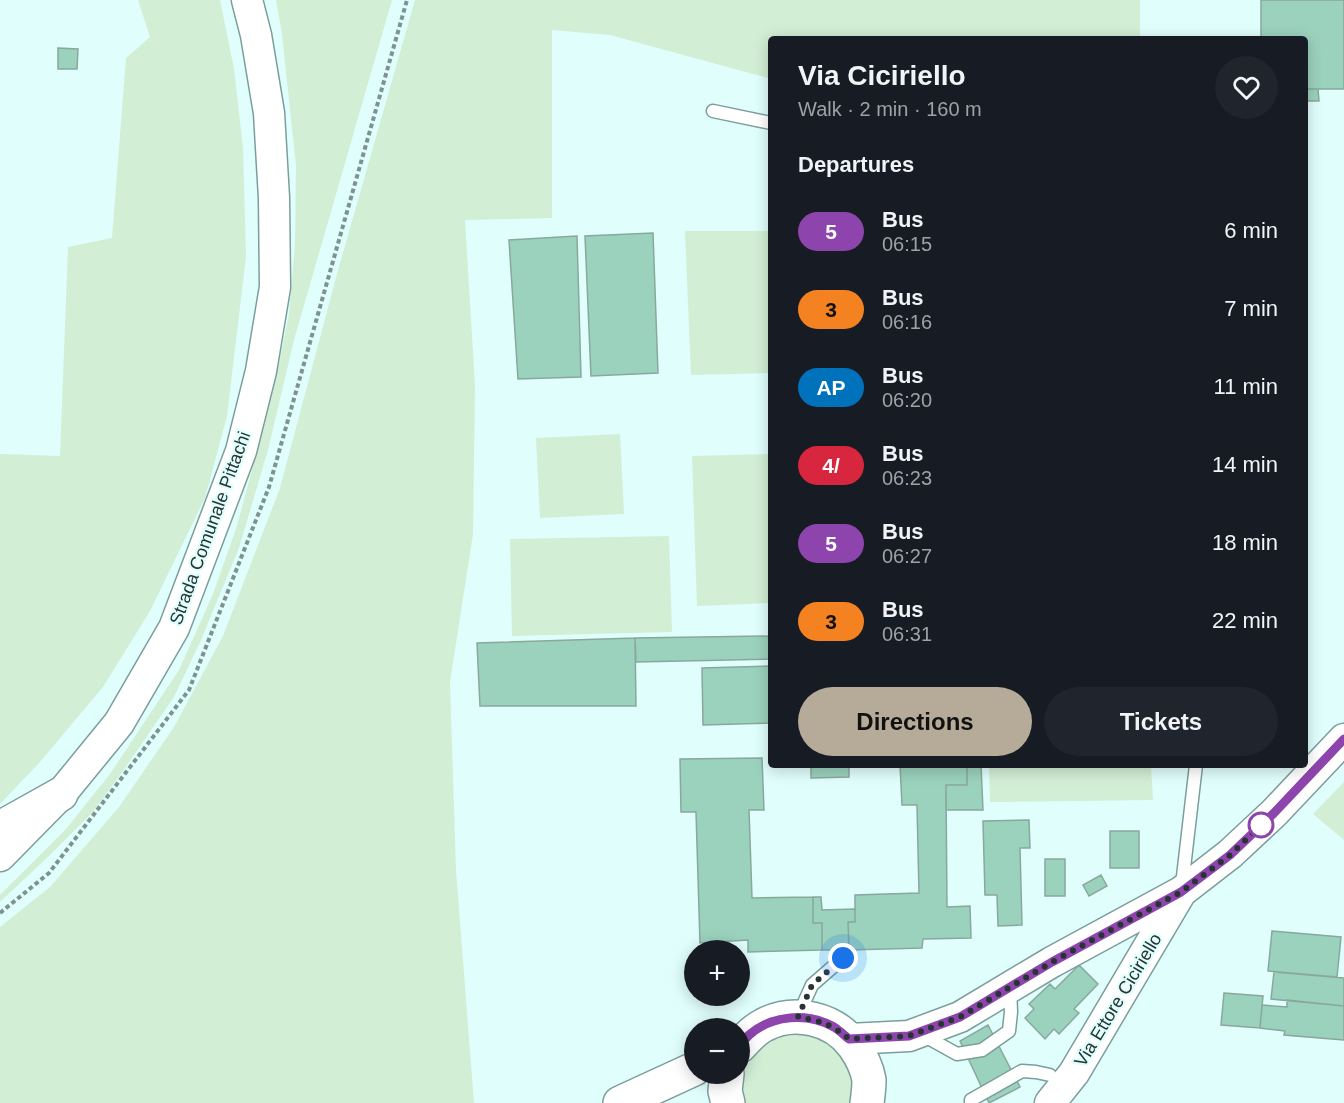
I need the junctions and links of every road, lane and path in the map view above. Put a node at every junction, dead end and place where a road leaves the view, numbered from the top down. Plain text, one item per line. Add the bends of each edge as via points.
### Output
1 (247, 0) edge
2 (713, 111) dead end
3 (768, 122) edge
4 (1344, 739) edge
5 (1196, 768) edge
6 (61, 794) junction
7 (0, 828) edge
8 (0, 856) edge
9 (1181, 892) junction
10 (843, 958) dead end
11 (1010, 988) junction
12 (798, 1017) junction
13 (918, 1032) junction
14 (750, 1034) edge
15 (849, 1039) junction
16 (684, 1074) edge
17 (726, 1084) edge
18 (1050, 1089) edge
19 (620, 1103) edge
20 (728, 1103) edge
21 (867, 1103) edge
22 (971, 1103) edge

1 - 6 street, Strada Comunale Pittachi via 269,113 274,198 275,287 261,371 241,451 174,628 119,723
2 - 3 lane
4 - 9 street, Via Ettore Ciciriello via 1230,855
5 - 9 lane
6 - 7 main road
6 - 8 street, Strada Comunale Pittachi
9 - 11 street, Via Ettore Ciciriello
9 - 18 street, Via Ettore Ciciriello via 1074,1073
10 - 12 lane via 812,985
11 - 13 street, Via Ettore Ciciriello via 960,1017
11 - 13 lane via 1009,1031 982,1050 957,1054
12 - 14 main road via 780,1019
12 - 15 main road via 834,1027
13 - 15 street, Via Ettore Ciciriello via 909,1036
15 - 21 main road via 862,1057 869,1079
16 - 19 main road
17 - 20 main road
18 - 22 lane via 1036,1072 1022,1071

